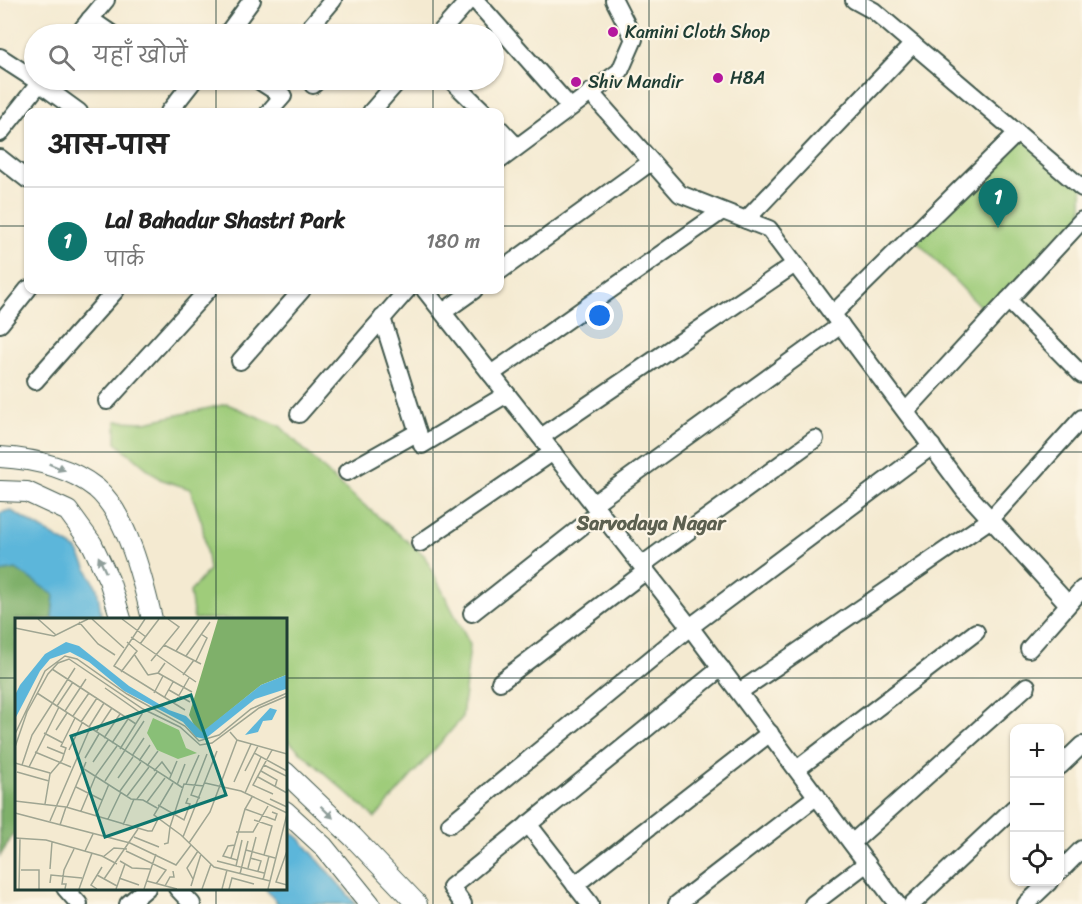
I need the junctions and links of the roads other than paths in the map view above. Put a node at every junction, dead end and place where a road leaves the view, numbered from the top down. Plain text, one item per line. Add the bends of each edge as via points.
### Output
1 (106, 0) edge
2 (252, 0) edge
3 (333, 0) edge
4 (470, 0) edge
5 (475, 0) edge
6 (614, 0) edge
7 (854, 0) edge
8 (90, 19) junction
9 (86, 24) edge
10 (97, 24) edge
11 (234, 24) edge
12 (313, 24) edge
13 (448, 24) edge
14 (496, 24) edge
15 (504, 33) edge
16 (913, 44) junction
17 (0, 57) edge
18 (24, 72) edge
19 (31, 90) edge
20 (51, 90) edge
21 (181, 90) edge
22 (274, 90) edge
23 (390, 90) edge
24 (461, 90) edge
25 (590, 92) junction
26 (570, 107) junction
27 (74, 108) edge
28 (171, 108) edge
29 (272, 108) edge
30 (374, 108) edge
31 (480, 108) edge
32 (0, 133) edge
33 (504, 133) edge
34 (1017, 133) junction
35 (517, 147) junction
36 (504, 157) edge
37 (0, 158) edge
38 (651, 162) junction
39 (24, 177) edge
40 (1082, 189) edge
41 (722, 211) junction
42 (746, 220) junction
43 (1082, 220) edge
44 (795, 264) junction
45 (504, 268) edge
46 (24, 293) edge
47 (112, 294) edge
48 (204, 294) edge
49 (299, 294) edge
50 (403, 294) edge
51 (428, 294) edge
52 (468, 294) edge
53 (1008, 300) junction
54 (443, 312) junction
55 (382, 318) junction
56 (837, 320) junction
57 (0, 324) edge
58 (240, 361) dead end
59 (491, 374) junction
60 (1082, 375) edge
61 (35, 381) dead end
62 (507, 394) junction
63 (106, 401) dead end
64 (906, 411) junction
65 (299, 414) dead end
66 (1082, 418) edge
67 (418, 432) junction
68 (541, 437) junction
69 (815, 440) dead end
70 (932, 446) junction
71 (553, 452) junction
72 (0, 457) edge
73 (347, 472) dead end
74 (0, 491) edge
75 (597, 508) junction
76 (991, 519) junction
77 (420, 543) dead end
78 (644, 568) junction
79 (1082, 589) edge
80 (1068, 604) junction
81 (472, 613) dead end
82 (121, 618) edge
83 (152, 618) edge
84 (690, 627) junction
85 (976, 632) dead end
86 (1029, 649) dead end
87 (721, 668) junction
88 (500, 682) dead end
89 (1027, 686) dead end
90 (739, 692) junction
91 (770, 733) junction
92 (1082, 745) edge
93 (1064, 761) edge
94 (797, 769) junction
95 (286, 773) edge
96 (817, 796) junction
97 (286, 812) edge
98 (1010, 812) edge
99 (450, 824) dead end
100 (528, 824) junction
101 (852, 843) junction
102 (1082, 849) edge
103 (867, 863) junction
104 (1064, 866) edge
105 (575, 885) junction
106 (1045, 886) edge
107 (65, 889) edge
108 (146, 889) edge
109 (178, 889) edge
110 (79, 904) edge
111 (128, 904) edge
112 (192, 904) edge
113 (370, 904) edge
114 (417, 904) edge
115 (463, 904) edge
116 (590, 904) edge
117 (677, 904) edge
118 (813, 904) edge
119 (897, 904) edge
120 (912, 904) edge
121 (1026, 904) edge

1 - 8 street
2 - 11 street
3 - 12 street
4 - 13 street
5 - 14 street
6 - 25 street via 634,39 620,70
7 - 16 street via 874,11
8 - 9 street
8 - 10 street
15 - 26 street
16 - 34 street
16 - 42 street
17 - 18 street
19 - 32 street
20 - 27 street
21 - 28 street
22 - 29 street via 283,96
23 - 30 street
24 - 31 street
25 - 26 street
25 - 38 street
26 - 35 street
33 - 35 street
34 - 40 street
34 - 56 street
35 - 36 street
37 - 39 street
38 - 41 street via 680,194
38 - 45 street
41 - 42 street
41 - 59 street
42 - 44 street via 769,229
43 - 53 street
44 - 56 street
44 - 68 street
46 - 57 street
47 - 61 street
48 - 63 street
49 - 58 street
50 - 55 street
51 - 54 street
52 - 54 street
53 - 60 street
53 - 64 street
54 - 59 street
55 - 65 street
55 - 67 street
56 - 64 street
56 - 75 street
59 - 62 street
62 - 67 street via 422,445
62 - 68 street
64 - 70 street
66 - 76 street
67 - 73 street
68 - 71 street
69 - 78 street
70 - 76 street
70 - 84 street
71 - 75 street
71 - 77 street
72 -> 83 street via 44,462 97,489 123,527 141,573
82 -> 74 street via 92,544 68,511 27,492
75 - 78 street
75 - 81 street
76 - 80 street
76 - 90 street
78 - 84 street
78 - 88 street
79 - 80 street
80 - 86 street
84 - 87 street
84 - 99 street
85 - 94 street
87 - 90 street
87 - 100 street
89 - 101 street
90 - 91 street
91 - 94 street
91 - 105 street
92 - 93 street
94 - 96 street
95 -> 114 street
96 - 101 street
96 - 117 street
97 - 113 street via 323,846
98 - 120 street
100 - 105 street
100 - 115 street via 451,887
101 - 103 street
102 - 104 street
103 - 118 street
103 - 119 street
105 - 116 street
106 - 121 street
107 - 110 street
108 - 111 street
109 - 112 street

